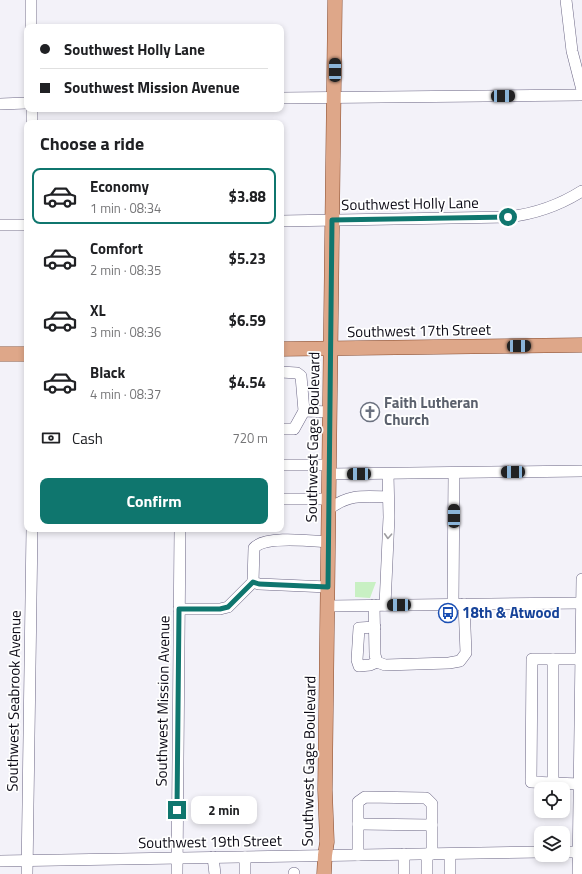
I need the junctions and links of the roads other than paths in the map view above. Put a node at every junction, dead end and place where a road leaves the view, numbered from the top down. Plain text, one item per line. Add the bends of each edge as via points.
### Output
1 (31, 0) edge
2 (335, 0) edge
3 (566, 0) edge
4 (31, 24) edge
5 (582, 90) edge
6 (582, 95) edge
7 (284, 98) edge
8 (334, 98) junction
9 (24, 103) edge
10 (0, 104) edge
11 (582, 191) edge
12 (332, 220) junction
13 (284, 221) edge
14 (0, 225) edge
15 (24, 225) edge
16 (582, 345) edge
17 (284, 349) edge
18 (331, 349) junction
19 (0, 354) edge
20 (24, 354) edge
21 (284, 372) edge
22 (304, 411) junction
23 (330, 412) junction
24 (284, 429) edge
25 (284, 465) edge
26 (329, 470) junction
27 (582, 471) edge
28 (454, 473) junction
29 (388, 474) junction
30 (388, 497) junction
31 (284, 499) edge
32 (329, 504) junction
33 (32, 532) edge
34 (180, 532) edge
35 (328, 542) junction
36 (582, 579) edge
37 (253, 582) junction
38 (328, 587) junction
39 (582, 603) edge
40 (459, 604) junction
41 (374, 605) junction
42 (385, 605) junction
43 (328, 606) junction
44 (179, 609) junction
45 (375, 627) junction
46 (553, 659) junction
47 (581, 659) edge
48 (377, 662) junction
49 (581, 736) edge
50 (534, 782) edge
51 (553, 782) edge
52 (570, 784) edge
53 (580, 784) junction
54 (358, 824) junction
55 (432, 825) junction
56 (534, 852) edge
57 (580, 852) edge
58 (404, 854) junction
59 (429, 854) junction
60 (450, 854) junction
61 (324, 855) junction
62 (358, 855) junction
63 (213, 857) junction
64 (245, 857) junction
65 (177, 858) junction
66 (27, 860) junction
67 (0, 861) edge
68 (27, 874) edge
69 (177, 874) edge
70 (214, 874) edge
71 (245, 874) edge
72 (324, 874) edge
73 (404, 874) edge
74 (427, 874) edge
75 (450, 874) edge
76 (578, 874) edge

1 - 4 street
2 - 8 main road, Southwest Gage Boulevard
3 - 5 street via 572,51
6 - 8 street
7 - 8 street
8 - 12 main road, Southwest Gage Boulevard
9 - 10 street
11 - 12 street, Southwest Holly Lane via 554,205 513,216
12 - 13 street, Southwest Holly Lane
12 - 18 main road, Southwest Gage Boulevard
14 - 15 street
16 - 18 main road, Southwest 17th Street
17 - 18 main road, Southwest 17th Street
18 - 23 main road, Southwest Gage Boulevard
19 - 20 main road
21 - 22 street via 297,373 301,376
22 - 23 street
22 - 24 street via 294,429
23 - 26 main road, Southwest Gage Boulevard
25 - 26 street
26 - 29 street
26 - 32 main road, Southwest Gage Boulevard
27 - 28 street
28 - 29 street
28 - 40 street
29 - 30 street
30 - 32 street via 354,496
30 -> 42 street
31 - 32 street
32 - 35 main road, Southwest Gage Boulevard
33 - 66 street, Southwest Seabrook Avenue
34 - 44 street, Southwest Mission Avenue
35 - 37 street via 266,541 257,544 254,548
35 - 38 main road, Southwest Gage Boulevard
36 - 39 street
37 - 38 street
37 - 44 street via 228,607
38 - 43 main road, Southwest Gage Boulevard
39 - 40 street
39 - 47 street
40 - 42 street
40 - 48 street via 466,653 460,661 385,665
41 - 42 street
41 - 43 street
41 - 45 street
43 - 61 main road, Southwest Gage Boulevard via 325,790 327,842
44 - 65 street, Southwest Mission Avenue
45 - 48 street
45 - 48 street via 359,628 357,660 359,666
46 - 47 street
46 - 50 street via 532,659 531,782
46 - 51 street
47 - 49 street
49 - 53 street
52 - 53 street
53 - 57 street
54 - 55 street
54 - 55 street via 358,802 365,797 426,798 432,804
54 - 62 street
55 - 59 street
56 - 60 street, Southwest 19th Street
57 - 76 street
58 - 59 street, Southwest 19th Street
58 - 62 street, Southwest 19th Street
58 - 73 street
59 - 60 street, Southwest 19th Street
59 - 74 street
60 - 75 street
61 - 62 street, Southwest 19th Street
61 - 64 street, Southwest 19th Street
61 - 72 main road, Southwest Gage Boulevard
63 - 64 street, Southwest 19th Street
63 - 65 street, Southwest 19th Street
63 - 70 street
64 - 71 street
65 - 66 street, Southwest 19th Street
65 - 69 street, Southwest Mission Avenue
66 - 67 street, Southwest 19th Street
66 - 68 street, Southwest Seabrook Avenue

